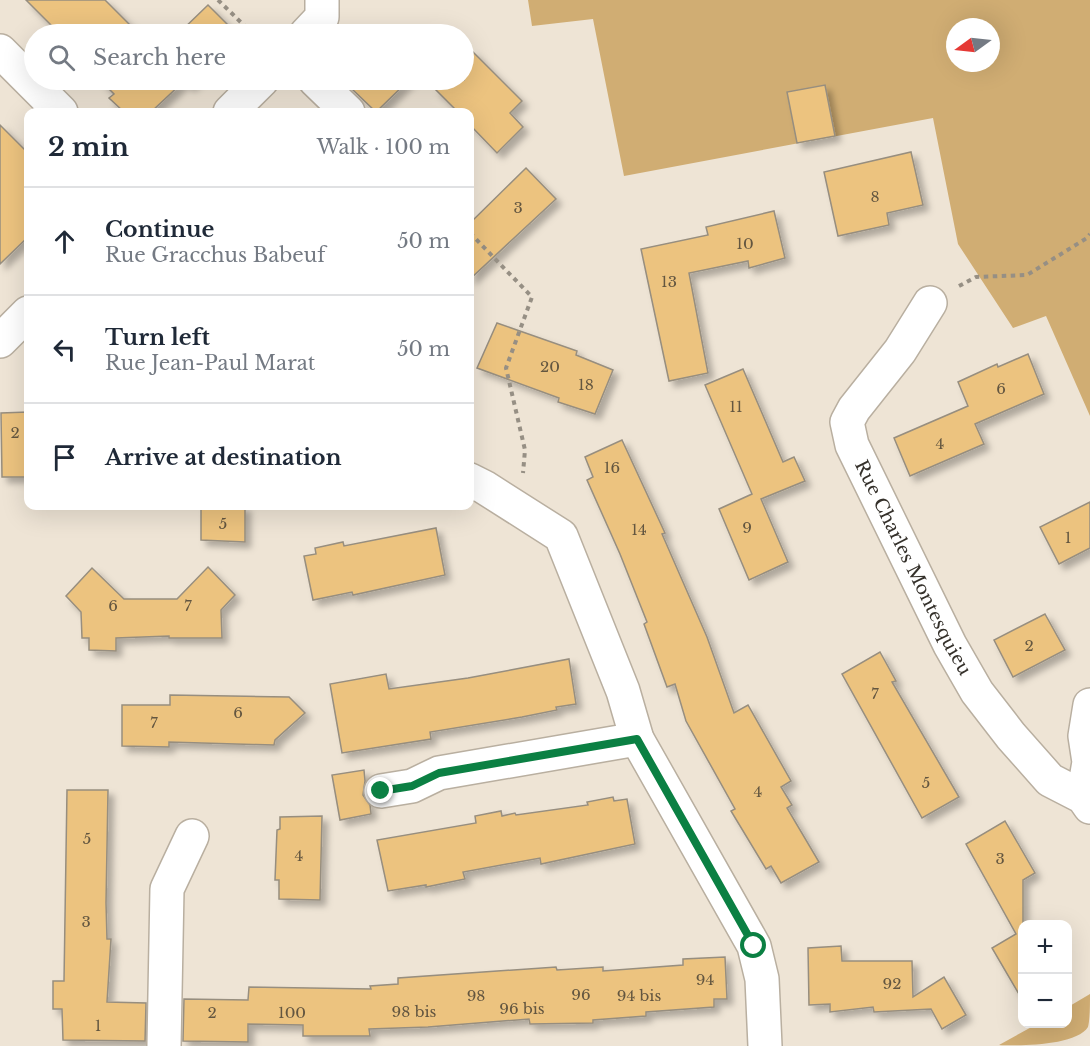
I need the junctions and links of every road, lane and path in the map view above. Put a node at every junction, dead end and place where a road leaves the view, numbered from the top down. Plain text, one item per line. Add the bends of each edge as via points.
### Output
1 (218, 0) edge
2 (243, 24) edge
3 (0, 51) edge
4 (24, 75) edge
5 (39, 90) edge
6 (252, 90) edge
7 (325, 90) edge
8 (57, 108) edge
9 (234, 108) edge
10 (344, 108) edge
11 (1089, 236) edge
12 (474, 237) edge
13 (1090, 244) edge
14 (976, 277) dead end
15 (930, 303) dead end
16 (24, 317) edge
17 (0, 341) edge
18 (525, 450) dead end
19 (474, 482) edge
20 (1090, 705) edge
21 (637, 739) junction
22 (381, 791) dead end
23 (1086, 802) edge
24 (192, 836) dead end
25 (164, 1046) edge
26 (765, 1046) edge

1 - 2 path
3 - 4 street
5 - 8 street
6 - 9 street
7 - 10 street
11 - 13 path
11 - 14 path via 1027,275
12 - 18 path via 532,297 506,369
15 - 23 street, Rue Charles Montesquieu via 900,351 854,409 847,422 852,445 977,692 1050,780
16 - 17 street
19 - 21 street via 561,536 623,691
20 - 23 street via 1085,736 1089,762
21 - 22 street via 439,773 412,786
21 - 26 street via 754,946 762,979
24 - 25 street via 167,889

